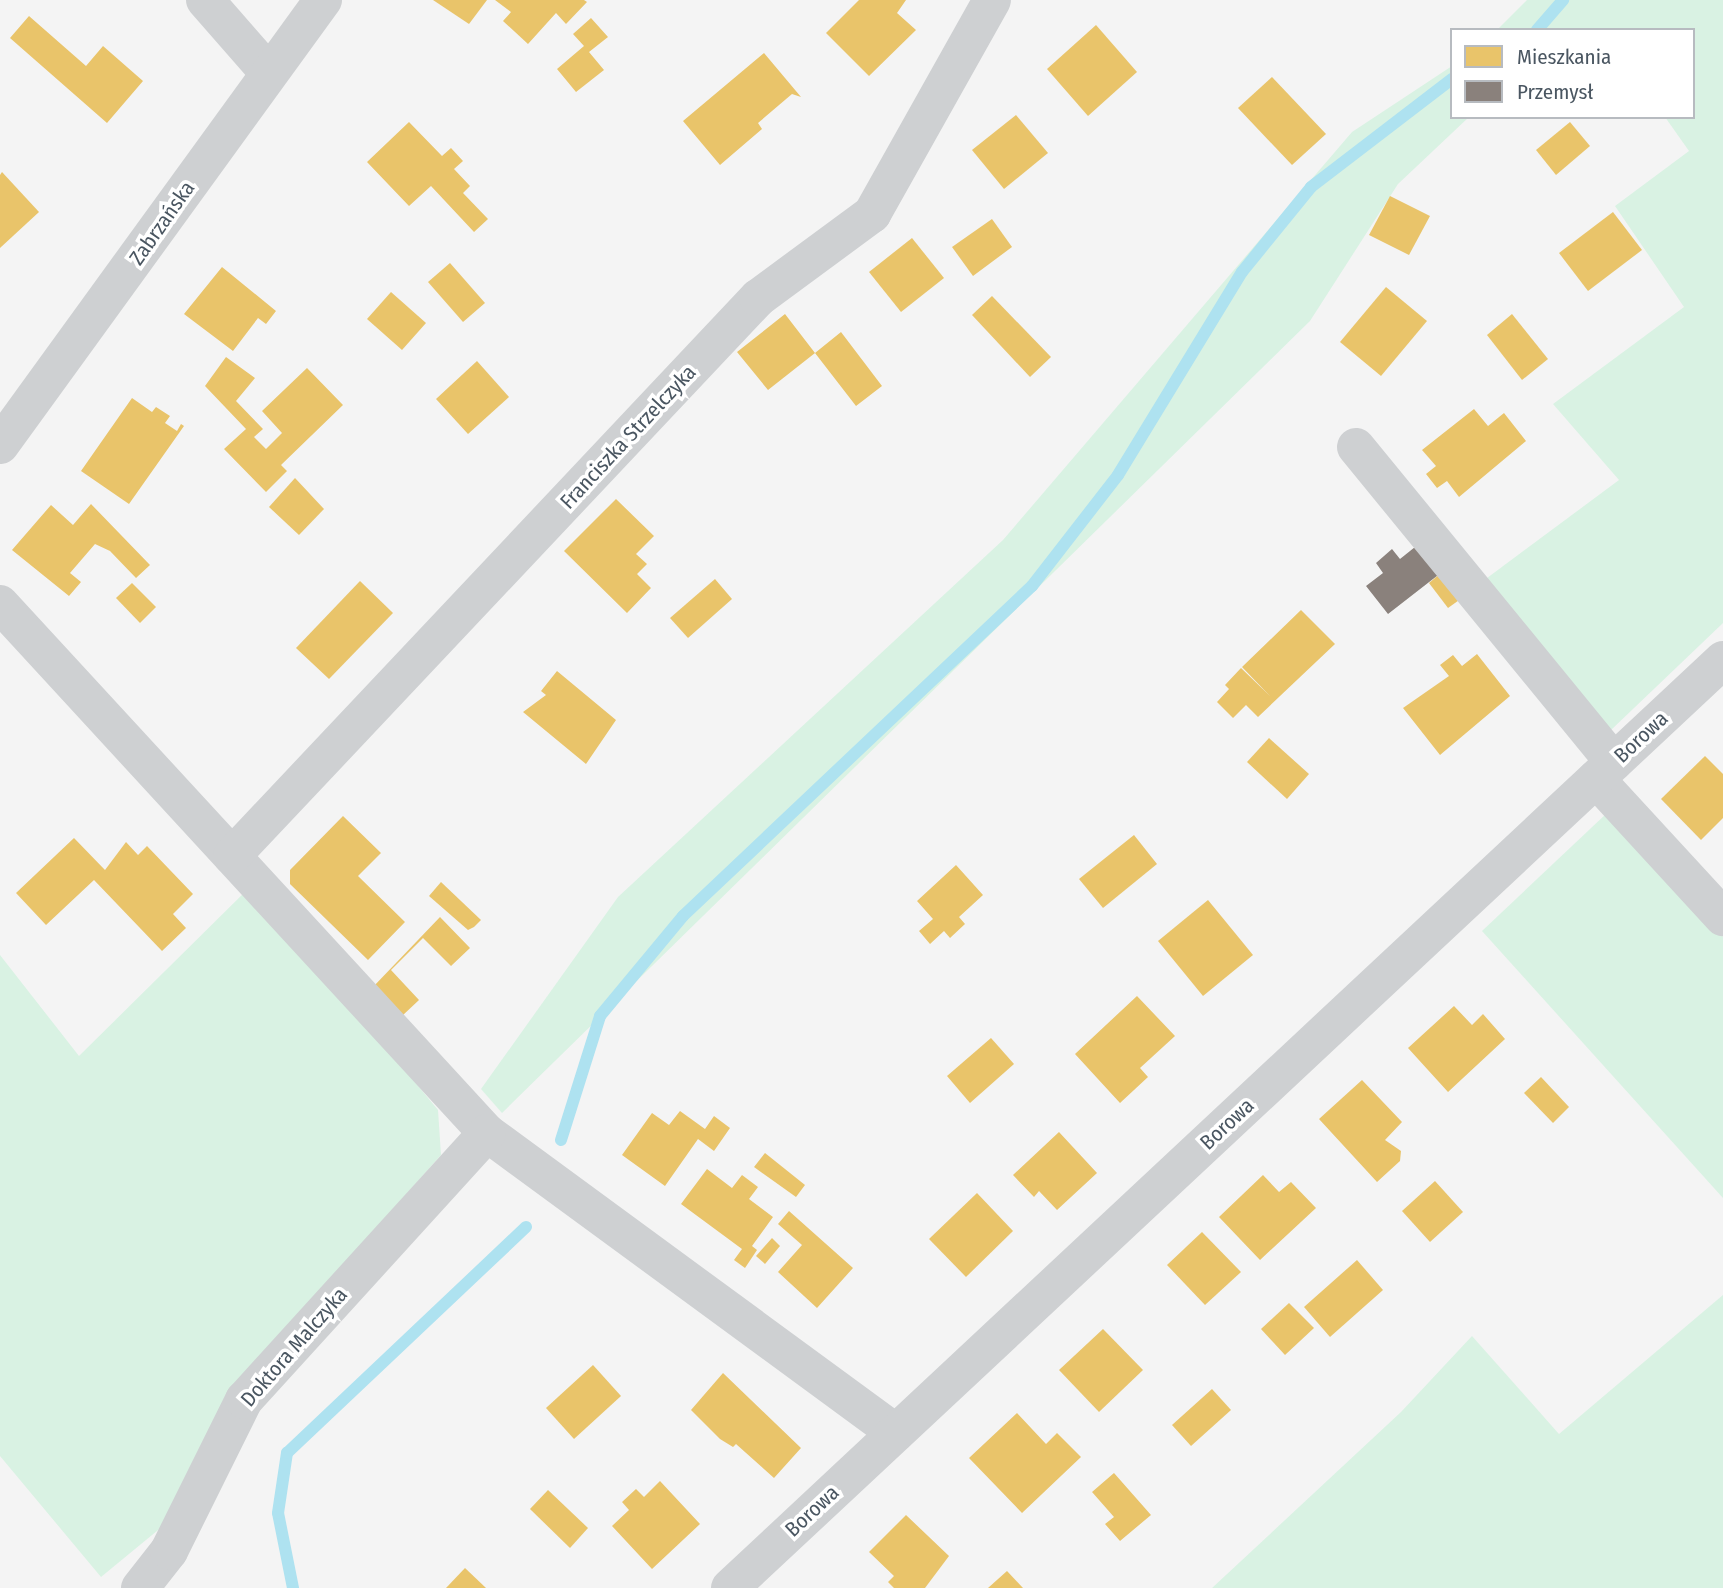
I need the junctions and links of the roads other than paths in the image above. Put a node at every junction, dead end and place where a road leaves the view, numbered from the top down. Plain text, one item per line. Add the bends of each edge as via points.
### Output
1 (205, 0) edge
2 (323, 0) edge
3 (992, 0) edge
4 (269, 73) junction
5 (0, 445) edge
6 (1356, 447) dead end
7 (0, 604) edge
8 (1723, 660) edge
9 (1605, 771) junction
10 (232, 856) junction
11 (1723, 917) edge
12 (486, 1133) junction
13 (896, 1433) junction
14 (140, 1588) edge
15 (730, 1588) edge

1 - 4 street
2 - 4 street, Zabrzańska
3 - 10 street, Franciszka Strzelczyka via 872,214 758,298
4 - 5 street, Zabrzańska
6 - 9 street
7 - 10 street
8 - 9 street, Borowa
9 - 11 street
9 - 13 street, Borowa
10 - 12 street
12 - 13 street
12 - 14 street, Doktora Malczyka via 244,1400 169,1551
13 - 15 street, Borowa

